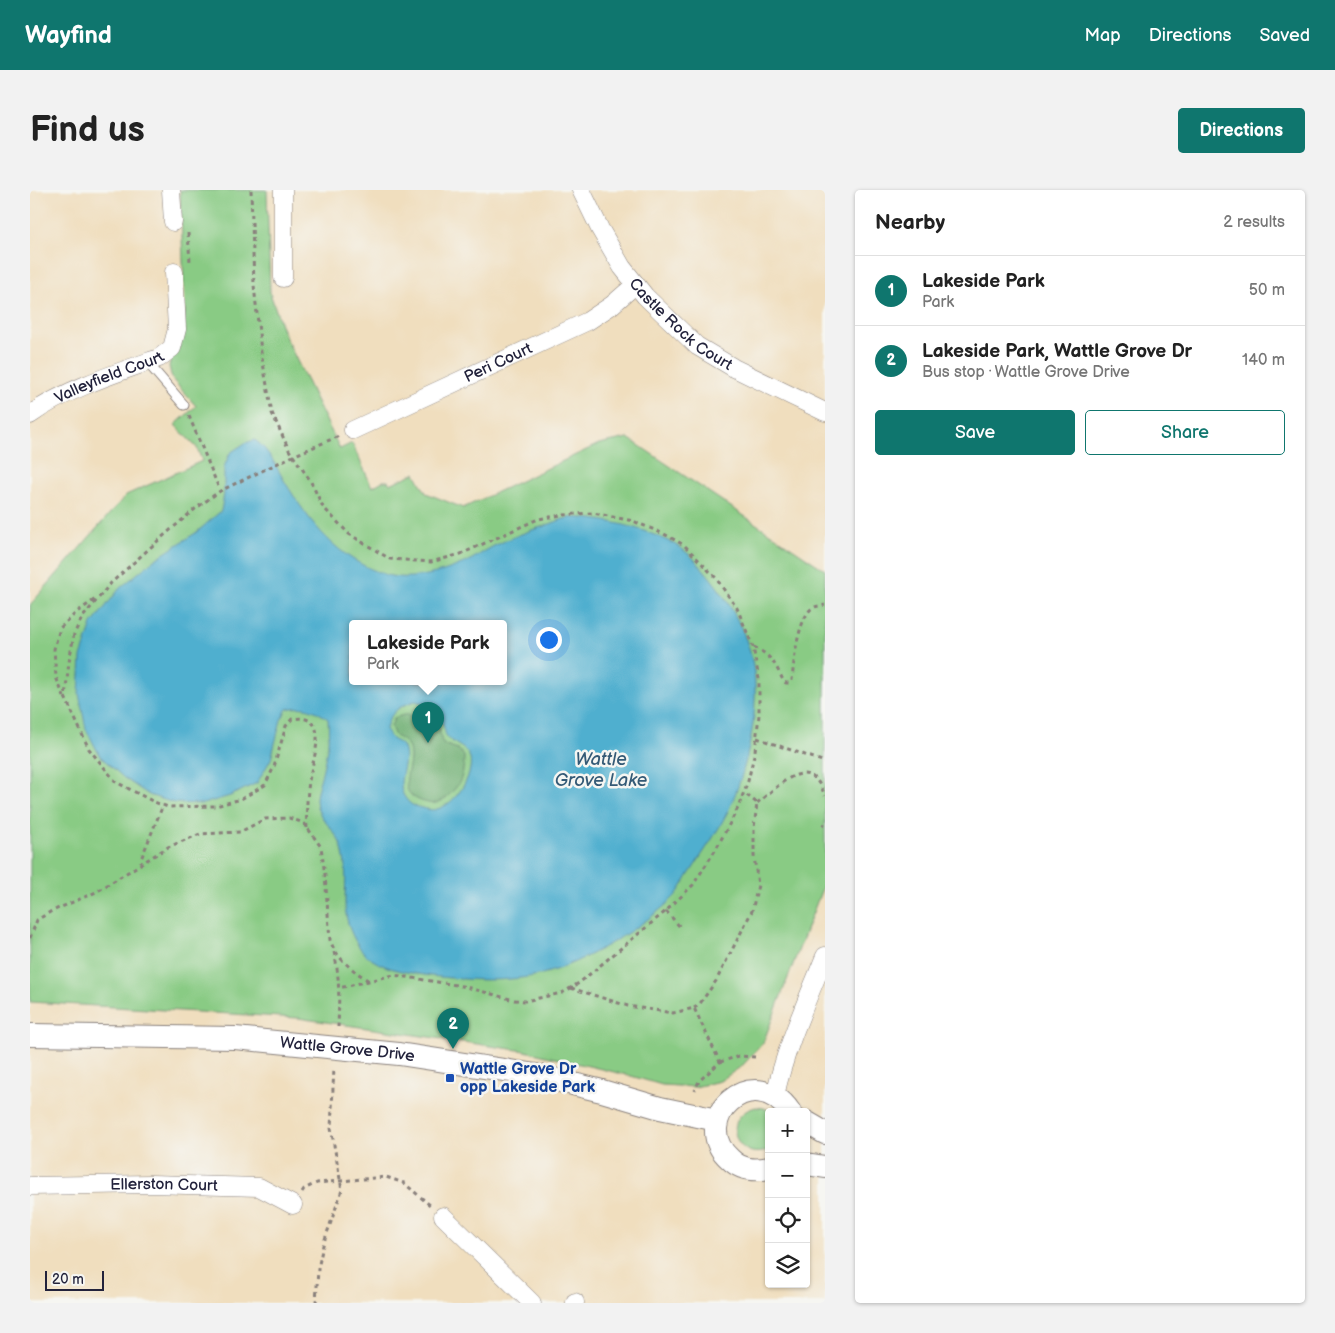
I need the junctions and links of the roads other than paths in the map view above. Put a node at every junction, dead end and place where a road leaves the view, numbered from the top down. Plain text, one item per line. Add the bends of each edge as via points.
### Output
1 (171, 190) edge
2 (283, 190) edge
3 (581, 190) edge
4 (180, 226) road end
5 (174, 275) road end
6 (283, 278) dead end
7 (636, 284) junction
8 (146, 362) junction
9 (184, 405) road end
10 (825, 412) edge
11 (30, 415) edge
12 (353, 430) road end
13 (825, 956) edge
14 (30, 1035) edge
15 (775, 1096) junction
16 (787, 1108) edge
17 (717, 1120) junction
18 (810, 1124) edge
19 (825, 1133) edge
20 (810, 1165) edge
21 (825, 1167) edge
22 (765, 1169) edge
23 (30, 1186) edge
24 (293, 1205) road end
25 (443, 1216) road end
26 (532, 1303) edge

1 - 4 street
2 - 6 street
3 - 7 street, Castle Rock Court via 600,230
5 - 8 street, Valleyfield Court via 177,329 172,348 159,358
7 - 10 street, Castle Rock Court via 697,346 734,368
7 - 12 street, Peri Court via 588,321
8 - 9 lane
8 - 11 street, Valleyfield Court via 68,394
13 - 15 street via 785,1057
14 - 17 street, Wattle Grove Drive via 235,1038 390,1053 536,1075
15 - 16 street
15 - 17 street via 763,1091 740,1094 726,1105
17 - 22 street via 718,1145 725,1155 746,1169
18 - 19 street
20 - 21 street
23 - 24 street, Ellerston Court via 151,1184 259,1187
25 - 26 street

